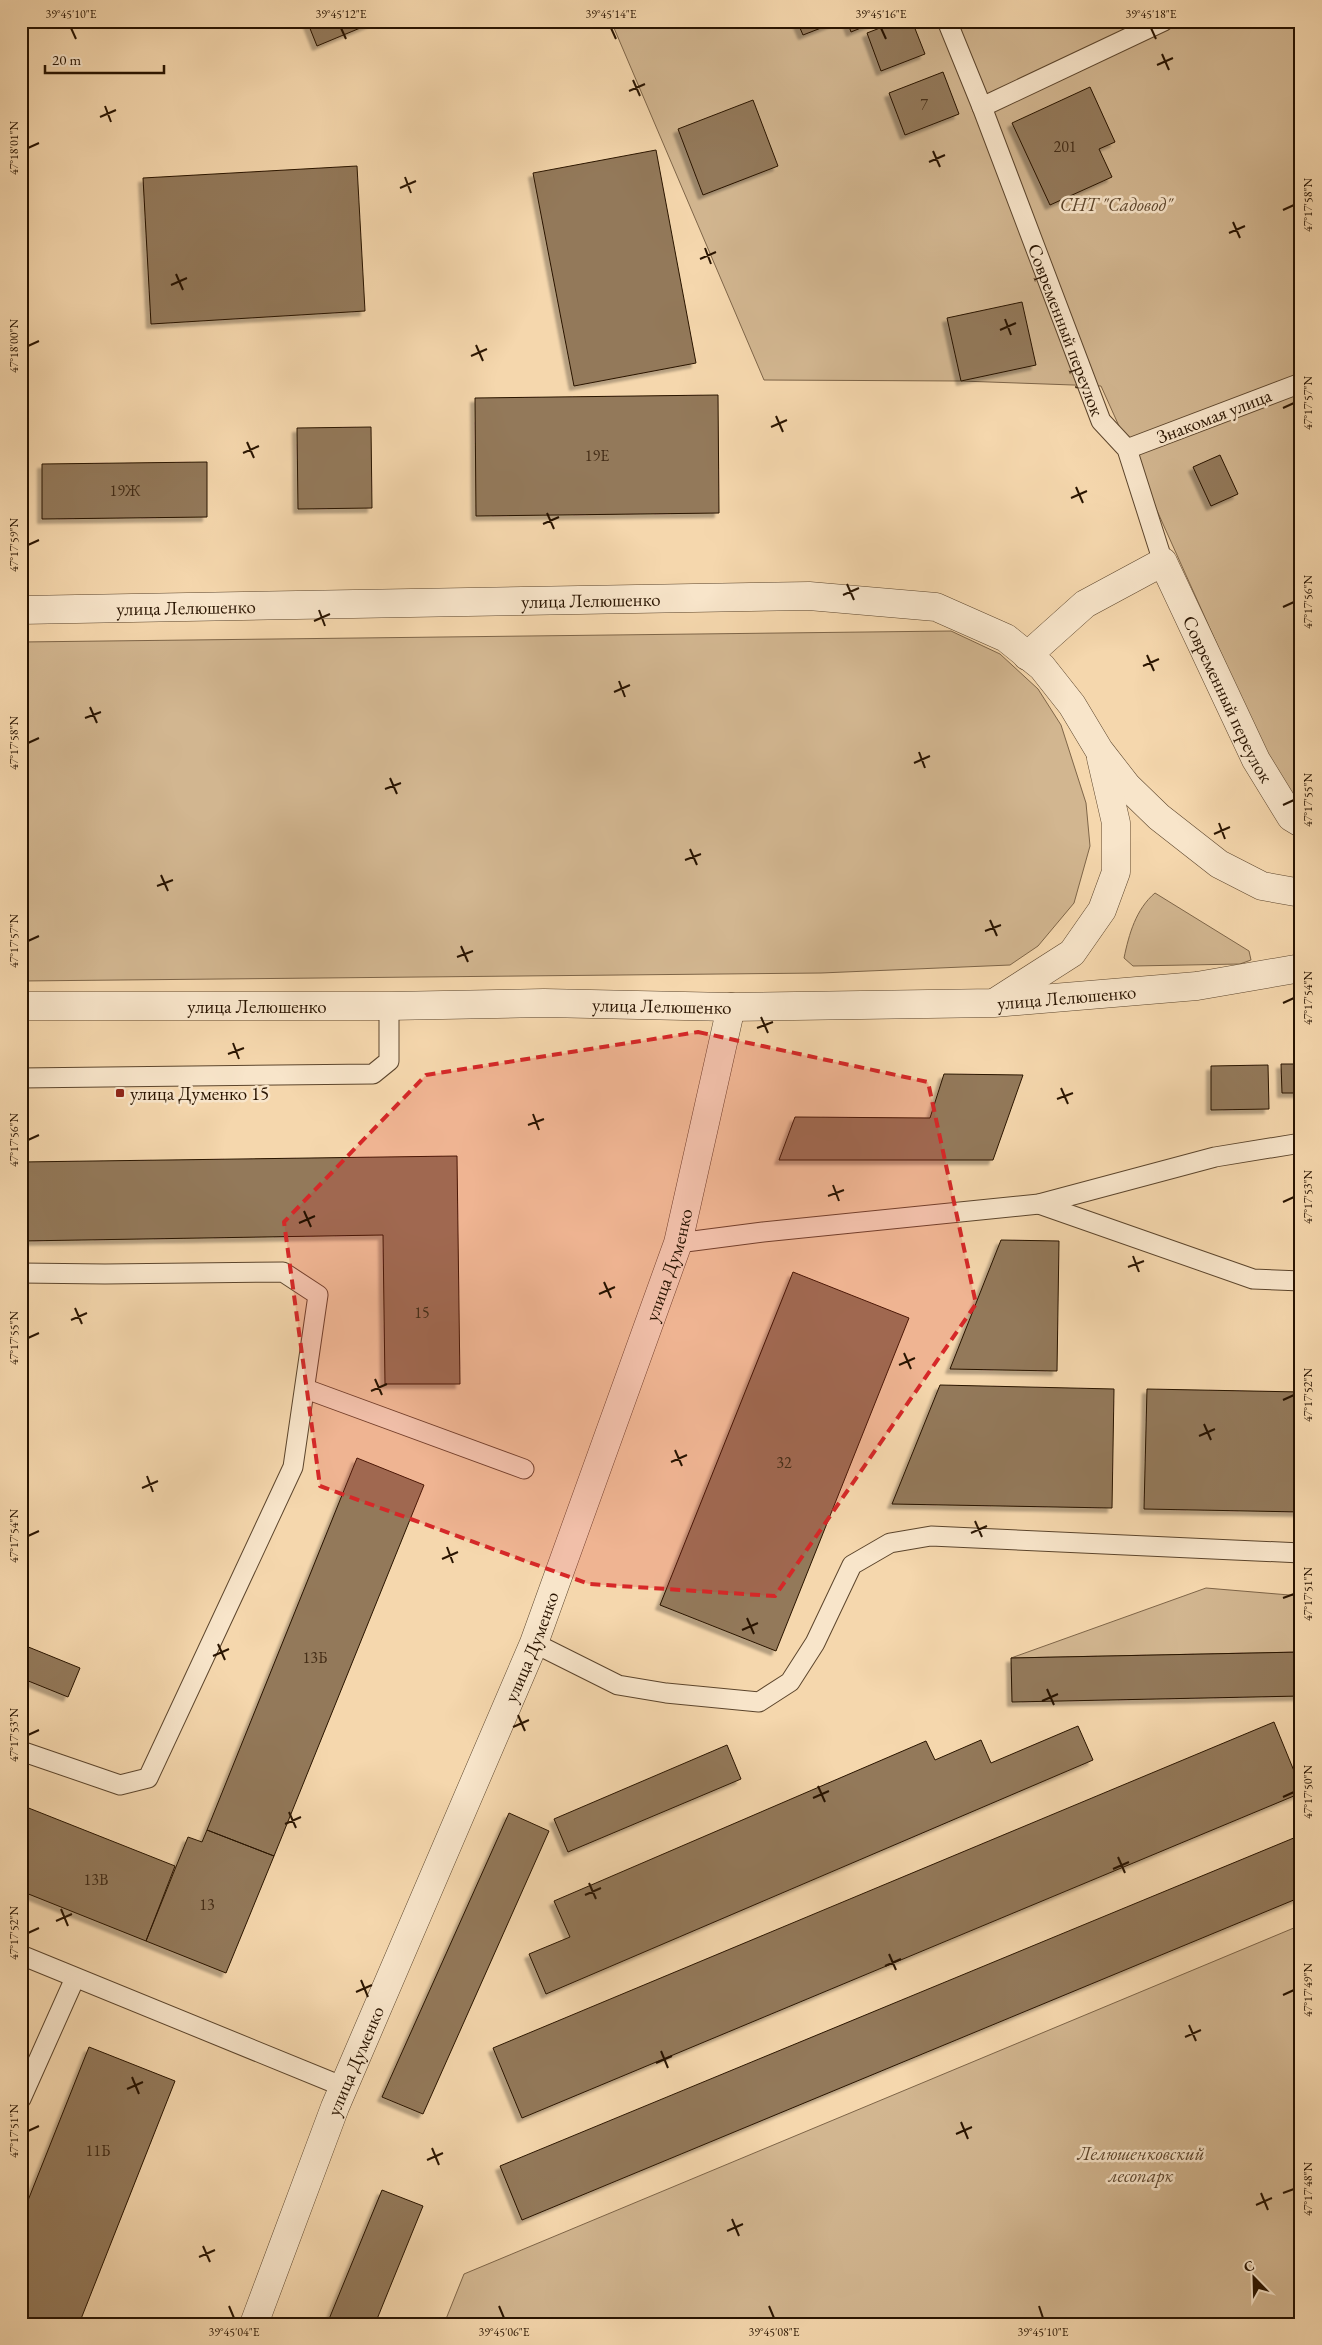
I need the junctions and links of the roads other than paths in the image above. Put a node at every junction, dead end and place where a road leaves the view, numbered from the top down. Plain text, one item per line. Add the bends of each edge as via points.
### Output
1 (947, 21) edge
2 (1164, 21) edge
3 (982, 106) junction
4 (1301, 383) edge
5 (1127, 449) junction
6 (1163, 562) junction
7 (21, 610) edge
8 (1027, 656) junction
9 (1099, 750) junction
10 (1296, 820) edge
11 (1301, 893) edge
12 (1301, 968) edge
13 (994, 1003) junction
14 (21, 1006) edge
15 (389, 1006) junction
16 (731, 1007) junction
17 (21, 1078) edge
18 (1301, 1143) edge
19 (1039, 1204) junction
20 (678, 1243) junction
21 (21, 1273) edge
22 (1301, 1281) edge
23 (306, 1389) junction
24 (524, 1469) dead end
25 (1301, 1553) edge
26 (534, 1643) junction
27 (21, 1751) edge
28 (21, 1954) edge
29 (75, 1978) junction
30 (344, 2087) junction
31 (21, 2099) edge
32 (254, 2324) edge

1 - 3 lane, Современный переулок
2 - 3 lane
3 - 5 lane, Современный переулок via 1101,421
4 - 5 lane, Знакомая улица
5 - 6 lane, Современный переулок
6 - 8 street via 1085,604
6 - 10 street, Современный переулок via 1256,760
7 - 8 street, улица Лелюшенко via 809,596 936,607 1006,638
8 - 9 street, улица Лелюшенко via 1042,667 1072,705
9 - 11 street via 1127,786 1159,817 1219,864 1262,886
9 - 13 street via 1116,823 1116,872 1102,910 1072,953
12 - 13 street, улица Лелюшенко via 1198,986
13 - 16 street, улица Лелюшенко
14 - 15 street, улица Лелюшенко
15 - 16 street, улица Лелюшенко via 544,1002
15 - 17 lane via 389,1061 373,1074
16 - 20 street, улица Думенко
18 - 19 lane via 1214,1157
19 - 20 lane
19 - 22 lane via 1253,1279
20 - 26 street, улица Думенко
21 - 23 lane via 283,1272 318,1294
23 - 24 lane
23 - 27 lane via 293,1466 148,1778 120,1785
25 - 26 lane via 931,1536 890,1543 852,1565 815,1643 790,1682 759,1702 618,1685
26 - 30 street, улица Думенко
28 - 29 lane
29 - 30 lane
29 - 31 lane
30 - 32 street, улица Думенко

